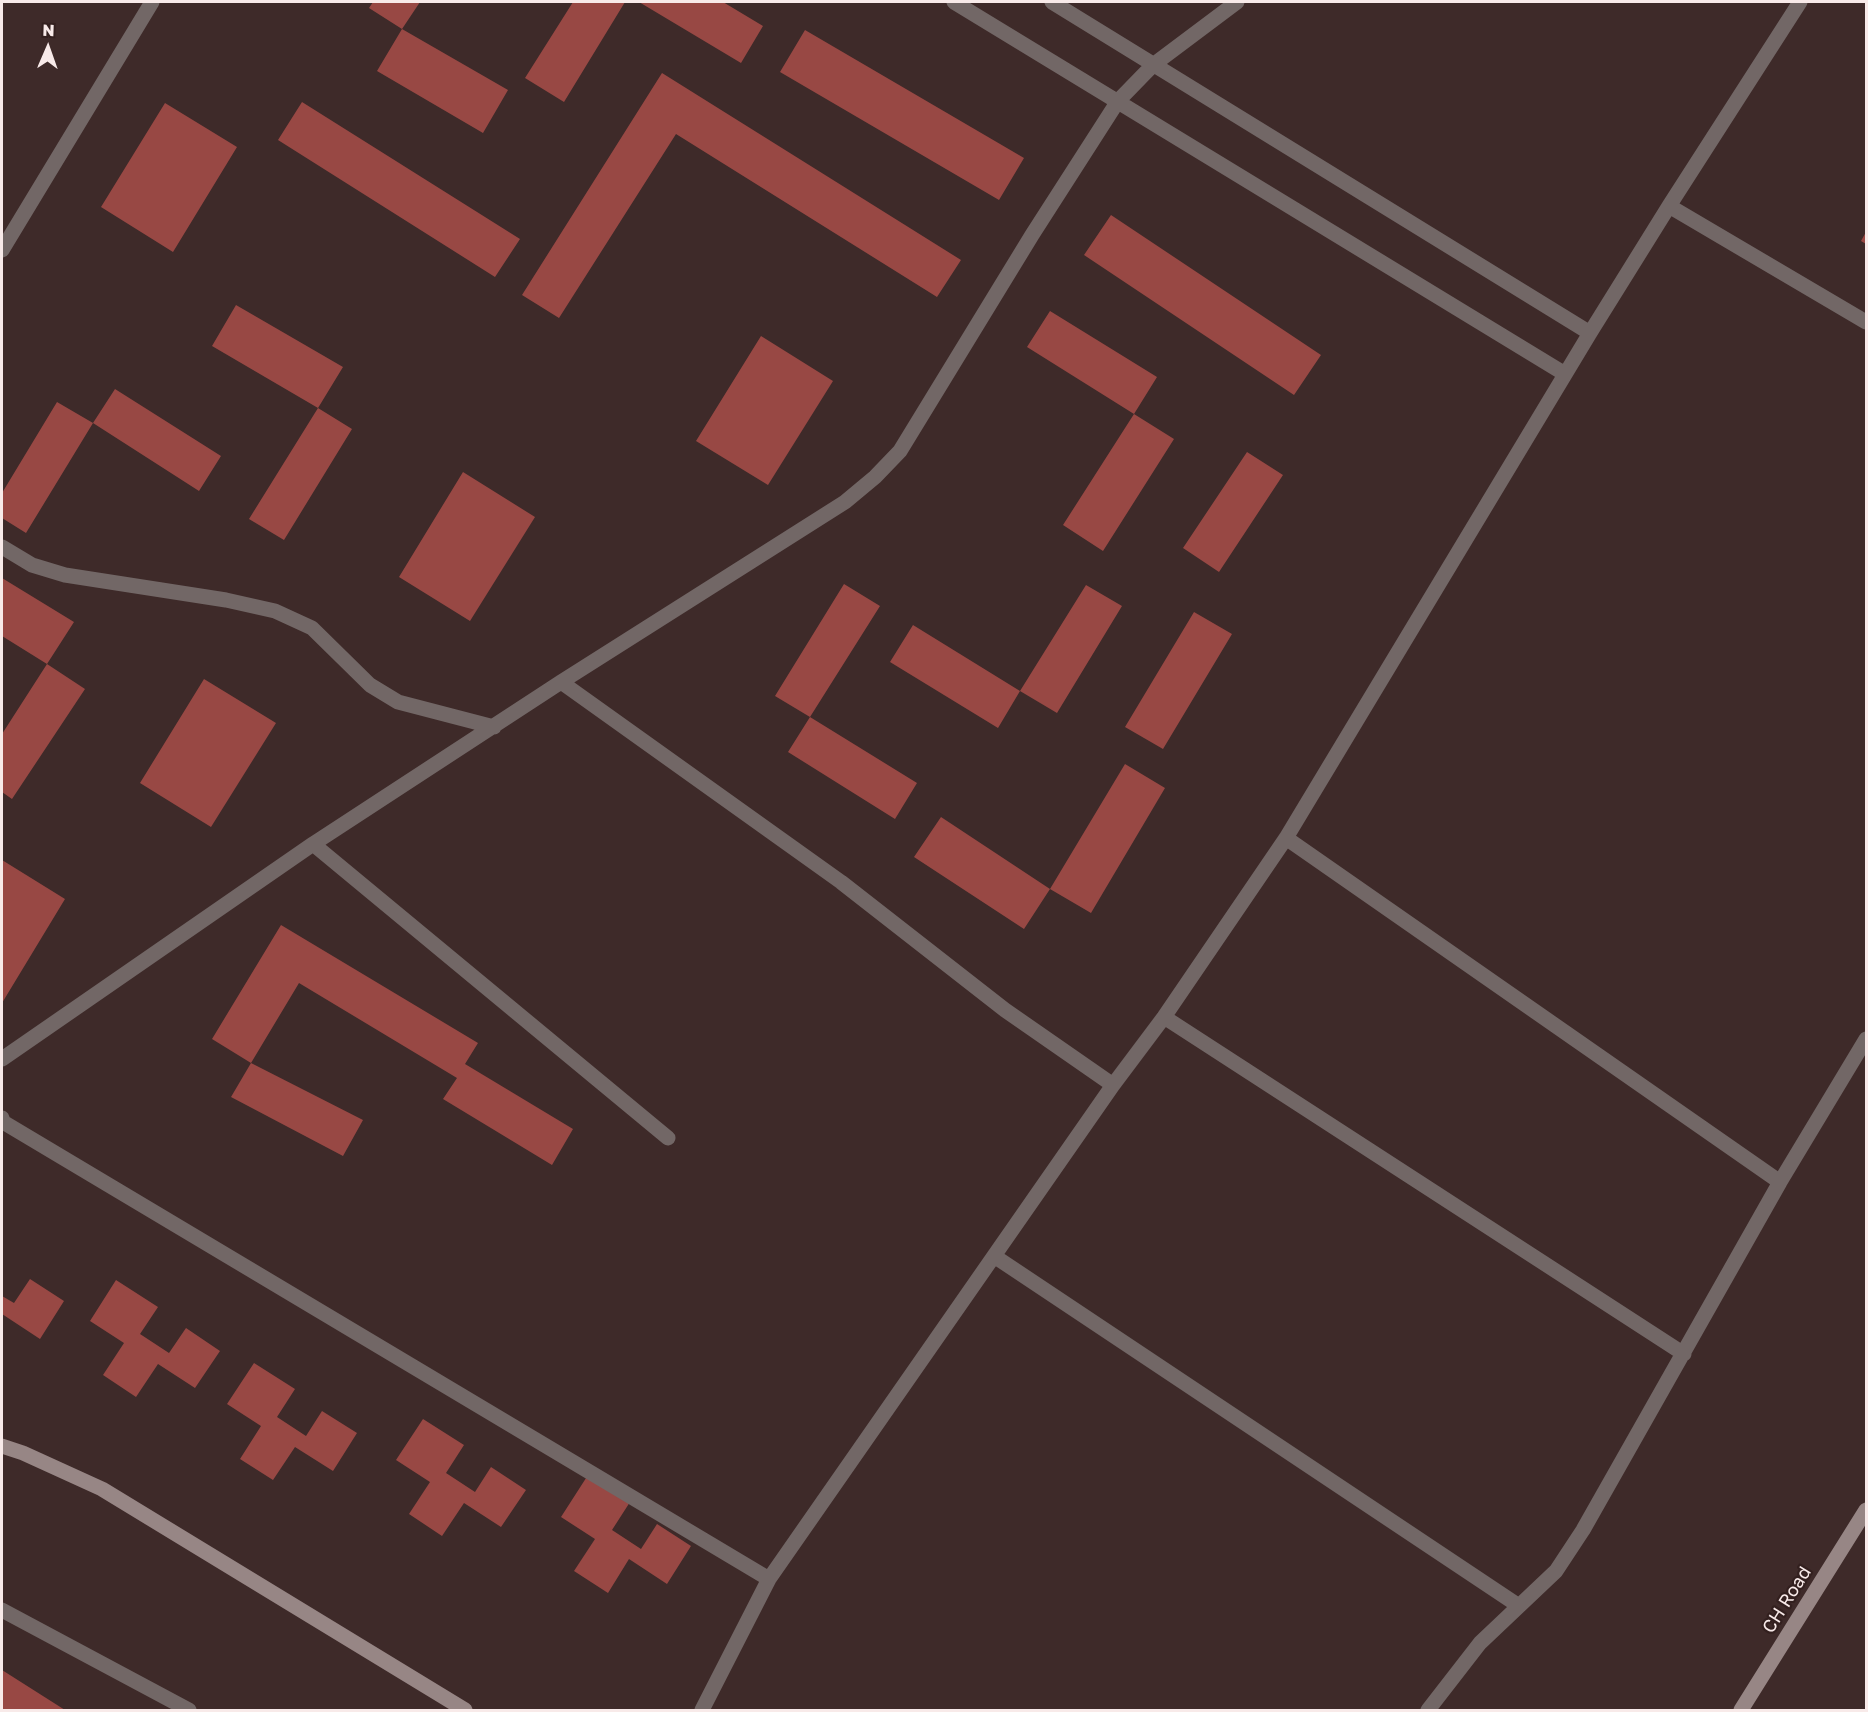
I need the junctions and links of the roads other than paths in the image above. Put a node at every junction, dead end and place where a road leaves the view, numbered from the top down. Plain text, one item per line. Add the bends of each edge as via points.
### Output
1 (152, 2) edge
2 (954, 2) edge
3 (1052, 2) edge
4 (1237, 2) edge
5 (1800, 2) edge
6 (1153, 65) junction
7 (1118, 101) junction
8 (1669, 206) junction
9 (2, 250) edge
10 (1866, 322) edge
11 (1590, 333) junction
12 (1565, 374) junction
13 (2, 548) edge
14 (561, 682) junction
15 (494, 727) junction
16 (1286, 838) junction
17 (313, 844) junction
18 (1164, 1017) junction
19 (1866, 1038) edge
20 (2, 1059) edge
21 (1113, 1085) junction
22 (2, 1119) edge
23 (668, 1138) dead end
24 (1780, 1182) junction
25 (994, 1256) junction
26 (1684, 1354) junction
27 (2, 1446) edge
28 (1866, 1510) edge
29 (769, 1579) junction
30 (1519, 1606) junction
31 (2, 1610) edge
32 (189, 1710) edge
33 (465, 1710) edge
34 (702, 1710) edge
35 (1428, 1710) edge
36 (1741, 1710) edge

1 - 9 street
2 - 7 street
3 - 6 street
4 - 6 street
5 - 8 street
6 - 7 street
6 - 11 street
7 - 12 street
7 - 14 street via 900,451 845,502
8 - 10 street
8 - 11 street
11 - 12 street
12 - 16 street
13 - 15 street via 32,565 65,575 275,610 312,628 370,685 398,702
14 - 15 street
14 - 21 street via 841,882 1005,1010
15 - 17 street
16 - 18 street
16 - 24 street
17 - 20 street
17 - 23 street
18 - 21 street
18 - 26 street
19 - 24 street
21 - 25 street
22 - 29 street
24 - 26 street
25 - 29 street
25 - 30 street
26 - 30 street via 1583,1530 1556,1571
27 - 33 street via 102,1489
28 - 36 street, CH Road
29 - 34 street
30 - 35 street via 1480,1643
31 - 32 street

